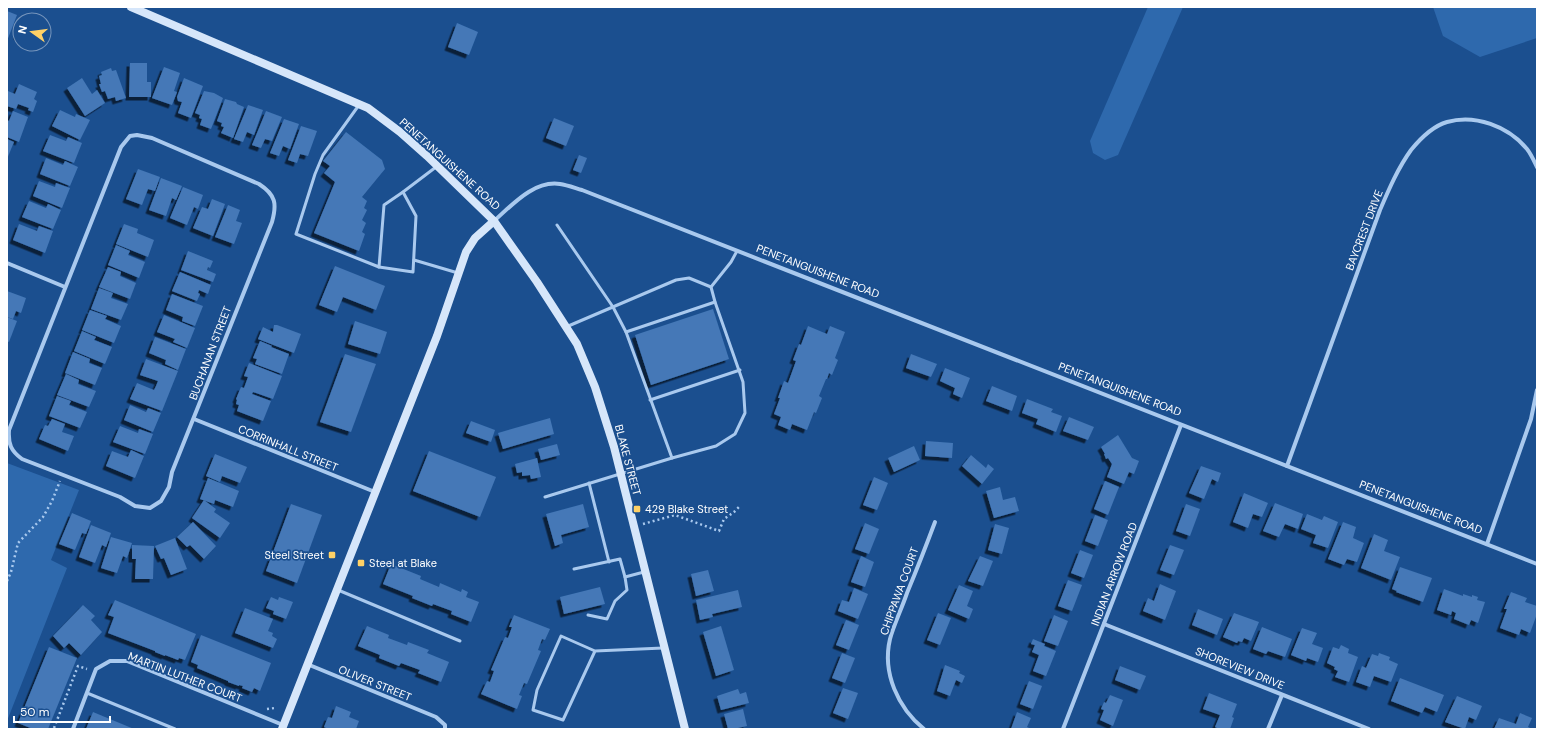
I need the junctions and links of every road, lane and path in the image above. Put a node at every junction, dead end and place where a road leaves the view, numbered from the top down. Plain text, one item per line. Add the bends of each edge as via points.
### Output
1 (131, 7) edge
2 (360, 104) junction
3 (437, 166) junction
4 (1537, 167) edge
5 (403, 192) junction
6 (494, 220) junction
7 (557, 225) dead end
8 (737, 251) junction
9 (414, 260) junction
10 (7, 264) edge
11 (379, 267) junction
12 (459, 273) junction
13 (65, 287) junction
14 (711, 287) junction
15 (715, 302) junction
16 (613, 307) junction
17 (566, 327) junction
18 (626, 332) junction
19 (740, 370) junction
20 (1537, 390) edge
21 (650, 400) junction
22 (194, 419) junction
23 (1181, 425) junction
24 (672, 458) junction
25 (1287, 466) junction
26 (621, 474) junction
27 (63, 475) junction
28 (589, 483) junction
29 (375, 492) junction
30 (545, 497) dead end
31 (740, 506) dead end
32 (935, 522) dead end
33 (635, 527) junction
34 (1487, 544) junction
35 (609, 562) junction
36 (1537, 564) edge
37 (574, 569) dead end
38 (646, 572) junction
39 (625, 577) junction
40 (7, 581) edge
41 (337, 589) junction
42 (588, 615) dead end
43 (1104, 624) junction
44 (460, 641) dead end
45 (665, 648) junction
46 (595, 651) junction
47 (91, 664) dead end
48 (307, 664) junction
49 (87, 694) junction
50 (1282, 695) junction
51 (263, 707) dead end
52 (274, 708) dead end
53 (282, 727) edge
54 (54, 728) dead end
55 (73, 729) edge
56 (176, 729) edge
57 (445, 729) edge
58 (684, 729) edge
59 (924, 729) edge
60 (1063, 729) edge
61 (1268, 729) edge
62 (1369, 729) edge

1 - 2 main road, PENETANGUISHENE ROAD
2 - 3 main road, PENETANGUISHENE ROAD via 400,132
2 - 11 lane via 323,155 296,234
3 - 5 lane
3 - 6 main road, PENETANGUISHENE ROAD
4 - 25 street, BAYCREST DRIVE via 1527,149 1512,134 1488,122 1466,119 1446,122 1430,131 1411,150 1380,210
5 - 9 lane via 416,216
5 - 11 lane via 384,205
6 - 8 street, PENETANGUISHENE ROAD via 532,190 561,184
6 - 12 main road via 470,245
6 - 17 main road, BLAKE STREET
7 - 16 lane
8 - 14 lane
8 - 23 street, PENETANGUISHENE ROAD
9 - 11 lane via 413,272
9 - 12 lane
10 - 13 street
12 - 29 main road via 437,336
13 - 22 street, BUCHANAN STREET via 121,147 130,136 152,138 268,189 274,198 272,222
13 - 27 street, BUCHANAN STREET via 9,430 8,439 14,453 22,459
14 - 15 lane
14 - 16 lane via 689,278 676,280
15 - 18 lane
15 - 19 lane
16 - 17 lane
16 - 18 lane
17 - 26 main road, BLAKE STREET via 577,344 596,387
18 - 21 lane
19 - 21 lane
19 - 24 lane via 745,413 735,434 716,446
20 - 34 street via 1531,419
21 - 24 lane
22 - 27 street, BUCHANAN STREET via 172,472 169,487 161,501 150,508 135,506 120,497
22 - 29 street, CORRINHALL STREET
23 - 25 street, PENETANGUISHENE ROAD
23 - 43 street, INDIAN ARROW ROAD
24 - 26 lane
25 - 34 street, PENETANGUISHENE ROAD
26 - 28 lane
26 - 33 main road, BLAKE STREET
27 - 40 path via 43,516 18,543
28 - 30 lane
28 - 35 lane
29 - 41 main road
31 - 33 path via 724,519 719,531 676,515
32 - 59 street, CHIPPAWA COURT via 890,640 888,662 898,698
33 - 38 main road, BLAKE STREET
34 - 36 street, PENETANGUISHENE ROAD
35 - 37 lane
35 - 39 lane via 620,559
38 - 39 lane
38 - 45 main road, BLAKE STREET
39 - 42 lane via 627,590 615,601 607,619
41 - 44 lane
41 - 48 main road
43 - 50 street, SHOREVIEW DRIVE
43 - 60 street, INDIAN ARROW ROAD
45 - 46 lane
45 - 58 main road, BLAKE STREET
46 - 46 lane via 562,720 533,710 537,690 560,636
47 - 54 path via 88,669 78,666
48 - 53 main road
48 - 57 street, OLIVER STREET via 436,717 445,725
49 - 53 street, MARTIN LUTHER COURT via 96,669 110,661 127,662
49 - 55 street, MARTIN LUTHER COURT
49 - 56 lane
50 - 61 street
50 - 62 street, SHOREVIEW DRIVE
51 - 52 path

